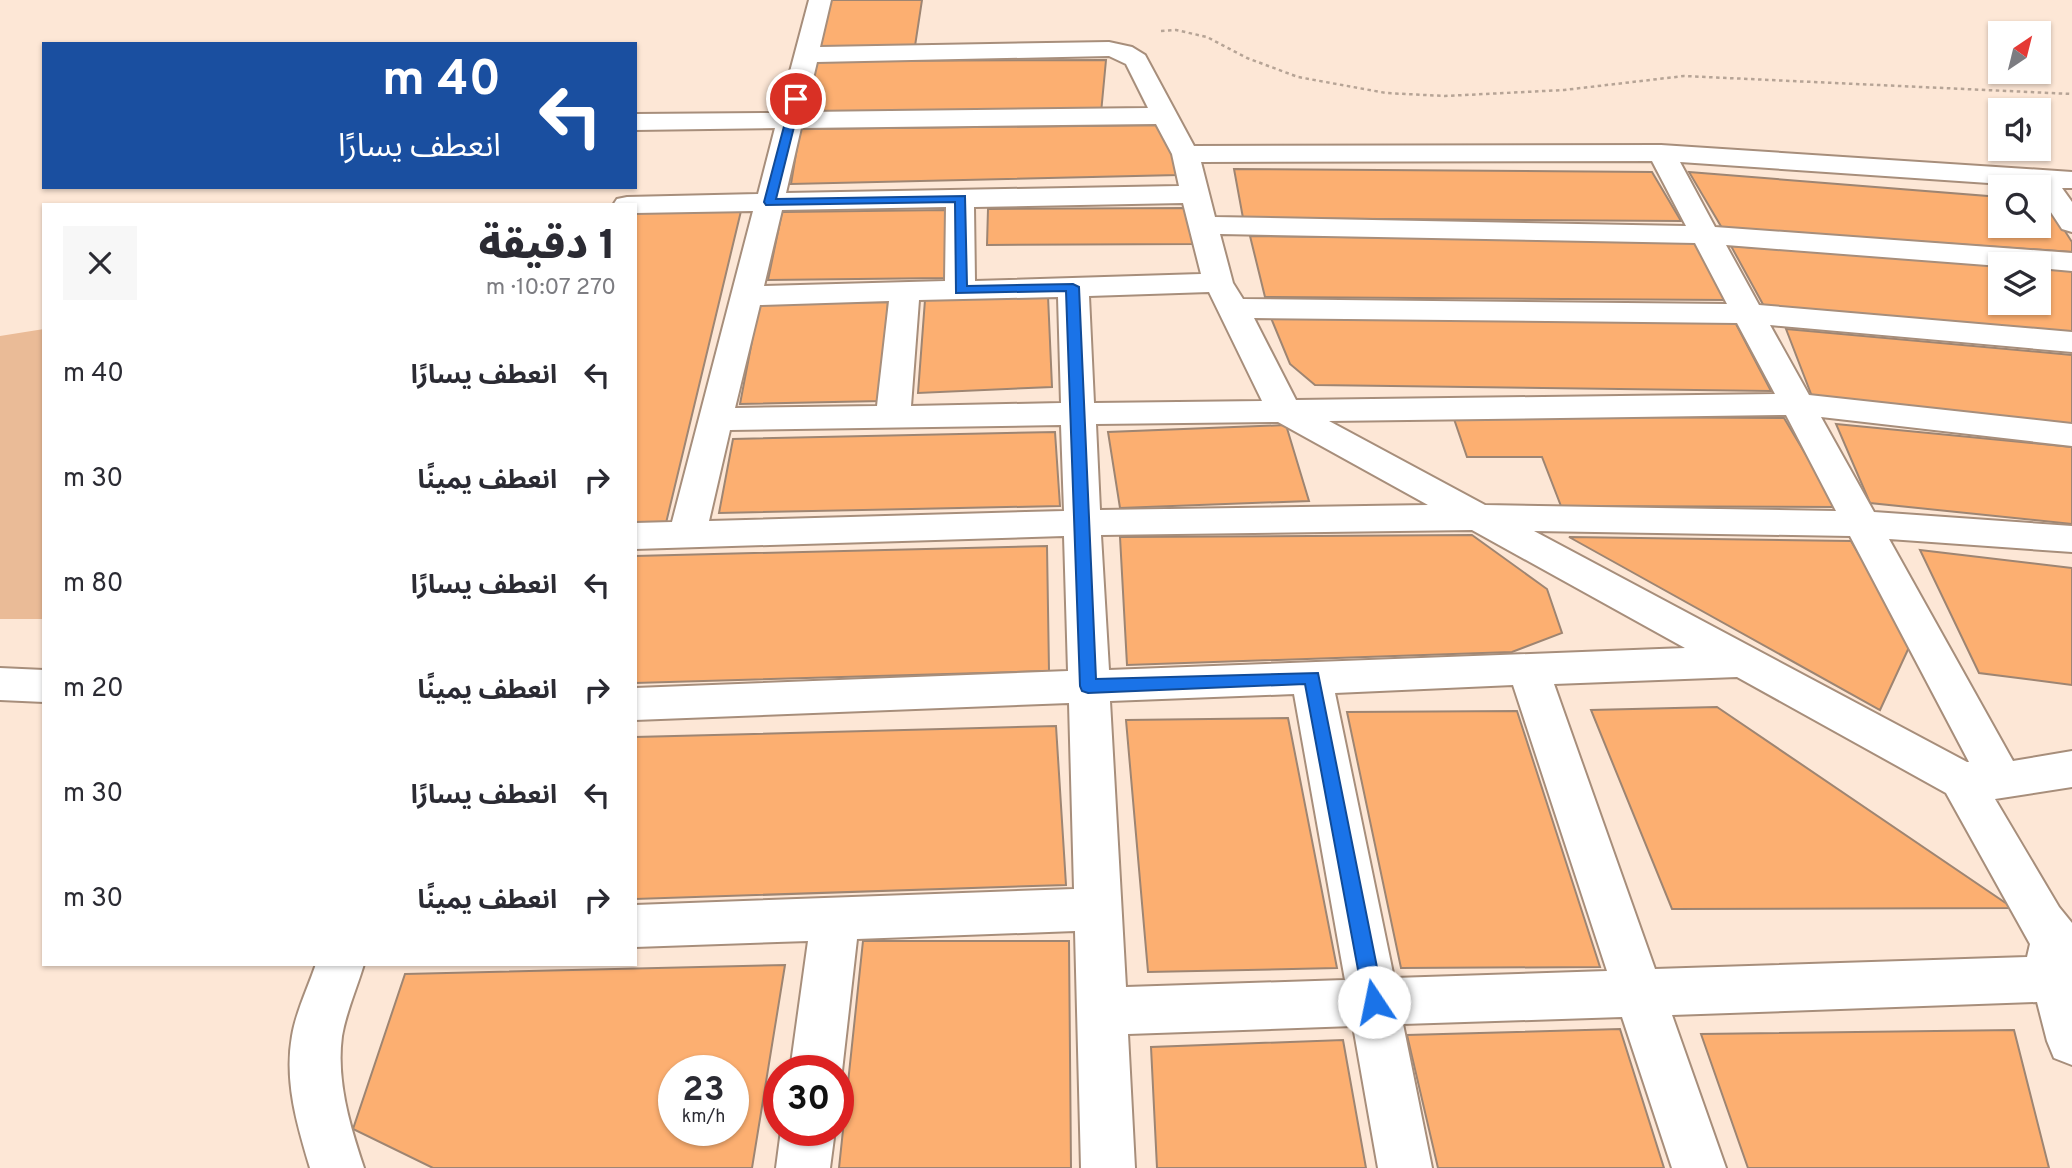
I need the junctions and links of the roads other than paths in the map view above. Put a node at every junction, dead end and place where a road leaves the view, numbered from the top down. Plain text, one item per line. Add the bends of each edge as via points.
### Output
1 (820, 0) edge
2 (806, 55) junction
3 (1166, 116) junction
4 (790, 121) junction
5 (637, 122) edge
6 (1661, 153) junction
7 (1185, 154) junction
8 (2010, 175) edge
9 (2051, 178) edge
10 (2072, 180) edge
11 (2051, 191) edge
12 (1195, 194) junction
13 (961, 198) junction
14 (770, 202) junction
15 (637, 205) edge
16 (2072, 223) edge
17 (1204, 225) junction
18 (1707, 235) junction
19 (2072, 262) edge
20 (1073, 287) junction
21 (960, 290) junction
22 (905, 291) junction
23 (747, 296) junction
24 (1226, 296) junction
25 (1750, 314) junction
26 (2072, 342) edge
27 (1799, 404) junction
28 (1284, 411) junction
29 (1078, 414) junction
30 (893, 416) junction
31 (715, 419) junction
32 (2072, 435) edge
33 (1479, 517) junction
34 (1082, 523) junction
35 (1864, 524) junction
36 (687, 534) junction
37 (637, 536) edge
38 (2072, 539) edge
39 (1744, 661) junction
40 (1528, 669) junction
41 (1312, 678) junction
42 (0, 684) edge
43 (1088, 686) junction
44 (42, 687) edge
45 (637, 704) edge
46 (2072, 769) edge
47 (1981, 780) junction
48 (1097, 909) junction
49 (835, 919) junction
50 (637, 926) edge
51 (339, 966) edge
52 (2064, 969) edge
53 (1639, 993) junction
54 (1374, 1002) junction
55 (1102, 1012) junction
56 (2072, 1041) edge
57 (818, 1055) edge
58 (806, 1146) edge
59 (337, 1168) edge
60 (803, 1168) edge
61 (1108, 1168) edge
62 (1405, 1168) edge
63 (1699, 1168) edge

1 - 2 street
2 - 3 street via 1109,49 1136,60
2 - 4 street
3 - 4 street
3 - 7 street
4 - 5 street
4 - 14 street
6 - 7 street
6 - 8 street
6 - 18 street
7 - 12 street
9 - 10 street
11 - 16 street
12 - 13 street
12 - 17 street
13 - 14 street
13 - 21 street
14 - 15 street
14 - 23 street
17 - 18 street
17 - 24 street
18 - 19 street
18 - 25 street
20 - 21 street
20 - 24 street
20 - 29 street
21 - 22 street
22 - 23 street
22 - 30 street
23 - 31 street
24 - 25 street
24 - 28 street
25 - 26 street
25 - 27 street
27 - 28 street
27 - 32 street
27 - 35 street
28 - 29 street
28 - 33 street
29 - 30 street
29 - 34 street
30 - 31 street
31 - 36 street
33 - 34 street
33 - 35 street
33 - 39 street
34 - 36 street
34 - 43 street
35 - 38 street
35 - 47 street
36 - 37 street
39 - 40 street
39 - 47 street
40 - 41 street
40 - 53 street
41 - 43 street
41 - 54 street
42 - 44 street
43 - 45 street
43 - 48 street
46 - 47 street
47 - 52 street
48 - 49 street
48 - 55 street
49 - 50 street
49 - 57 street
51 - 59 street via 317,1034 314,1072
52 - 53 street
52 - 56 street
53 - 54 street
53 - 63 street
54 - 55 street
54 - 62 street
55 - 61 street
58 - 60 street

